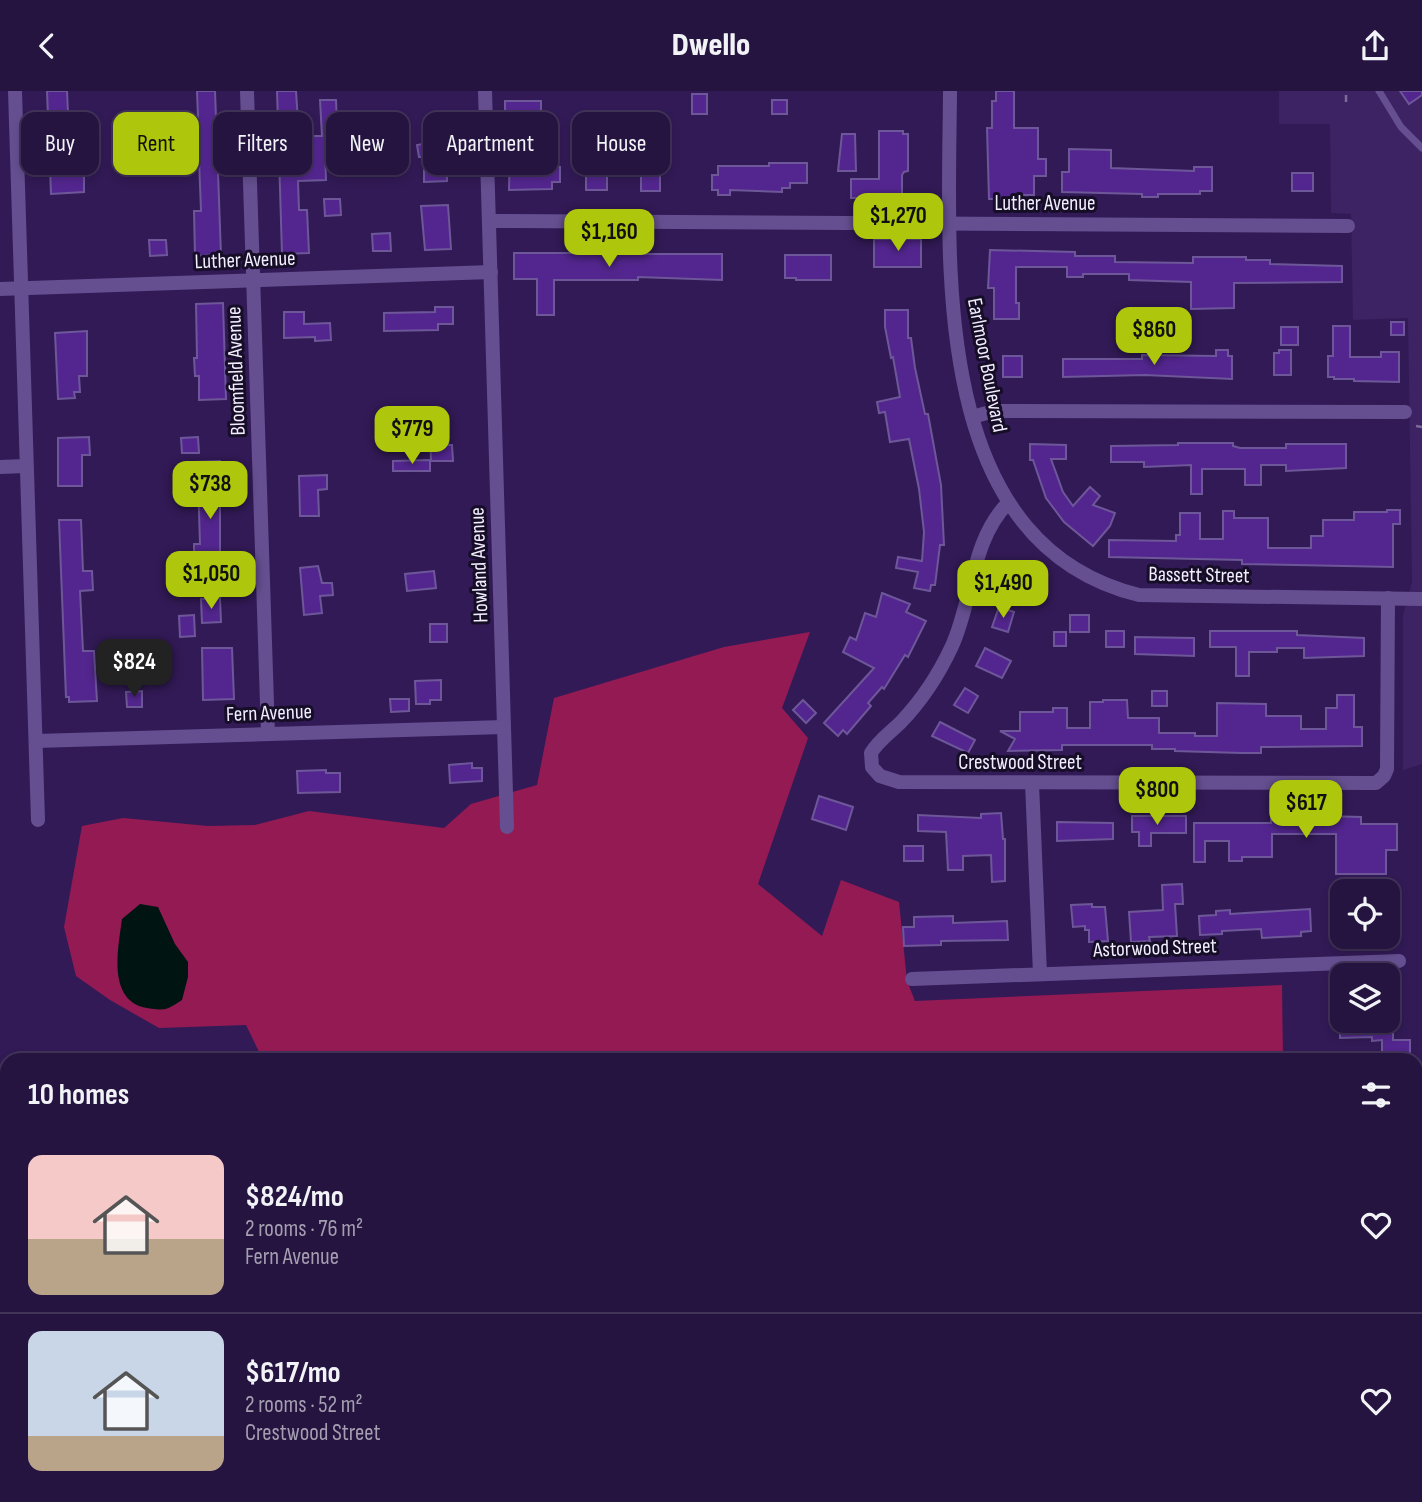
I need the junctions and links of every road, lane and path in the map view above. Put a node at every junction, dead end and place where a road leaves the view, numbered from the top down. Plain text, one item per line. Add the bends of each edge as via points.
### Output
1 (15, 91) edge
2 (247, 91) edge
3 (485, 91) edge
4 (950, 91) edge
5 (1379, 91) edge
6 (1346, 95) dead end
7 (1346, 102) dead end
8 (1422, 148) edge
9 (489, 221) junction
10 (949, 223) junction
11 (1348, 226) dead end
12 (491, 272) junction
13 (253, 280) junction
14 (21, 288) junction
15 (0, 289) edge
16 (1405, 412) dead end
17 (972, 417) junction
18 (1416, 426) dead end
19 (1422, 427) edge
20 (26, 466) junction
21 (0, 467) edge
22 (1008, 503) junction
23 (1388, 598) junction
24 (1422, 599) edge
25 (504, 727) junction
26 (268, 734) junction
27 (36, 741) junction
28 (1032, 783) junction
29 (38, 820) dead end
30 (508, 827) dead end
31 (1399, 961) dead end
32 (1040, 974) junction
33 (912, 979) dead end

1 - 14 street
2 - 13 street, Bloomfield Avenue
3 - 9 street, Howland Avenue
4 - 10 street, Earlmoor Boulevard
5 - 8 lane via 1395,119
6 - 7 path
9 - 10 street, Luther Avenue
9 - 12 street, Howland Avenue
10 - 11 street, Luther Avenue
10 - 17 street, Earlmoor Boulevard via 954,316
12 - 13 street, Luther Avenue
12 - 25 street, Howland Avenue
13 - 14 street, Luther Avenue
13 - 26 street, Bloomfield Avenue
14 - 15 street, Luther Avenue
14 - 20 street
16 - 17 street via 994,411
17 - 22 street, Earlmoor Boulevard via 988,465
18 - 19 path
20 - 21 street
20 - 27 street
22 - 23 street, Bassett Street via 1058,558 1095,580 1132,593
22 - 28 street, Crestwood Street via 987,531 963,618 946,659 912,710 873,749 871,757 880,776 899,782
23 - 24 street, Bassett Street
23 - 28 street, Crestwood Street via 1387,765 1382,779 1369,785
25 - 26 street, Fern Avenue
25 - 30 street, Howland Avenue
26 - 27 street, Fern Avenue
27 - 29 street
28 - 32 street
31 - 32 street, Astorwood Street
32 - 33 street, Astorwood Street

